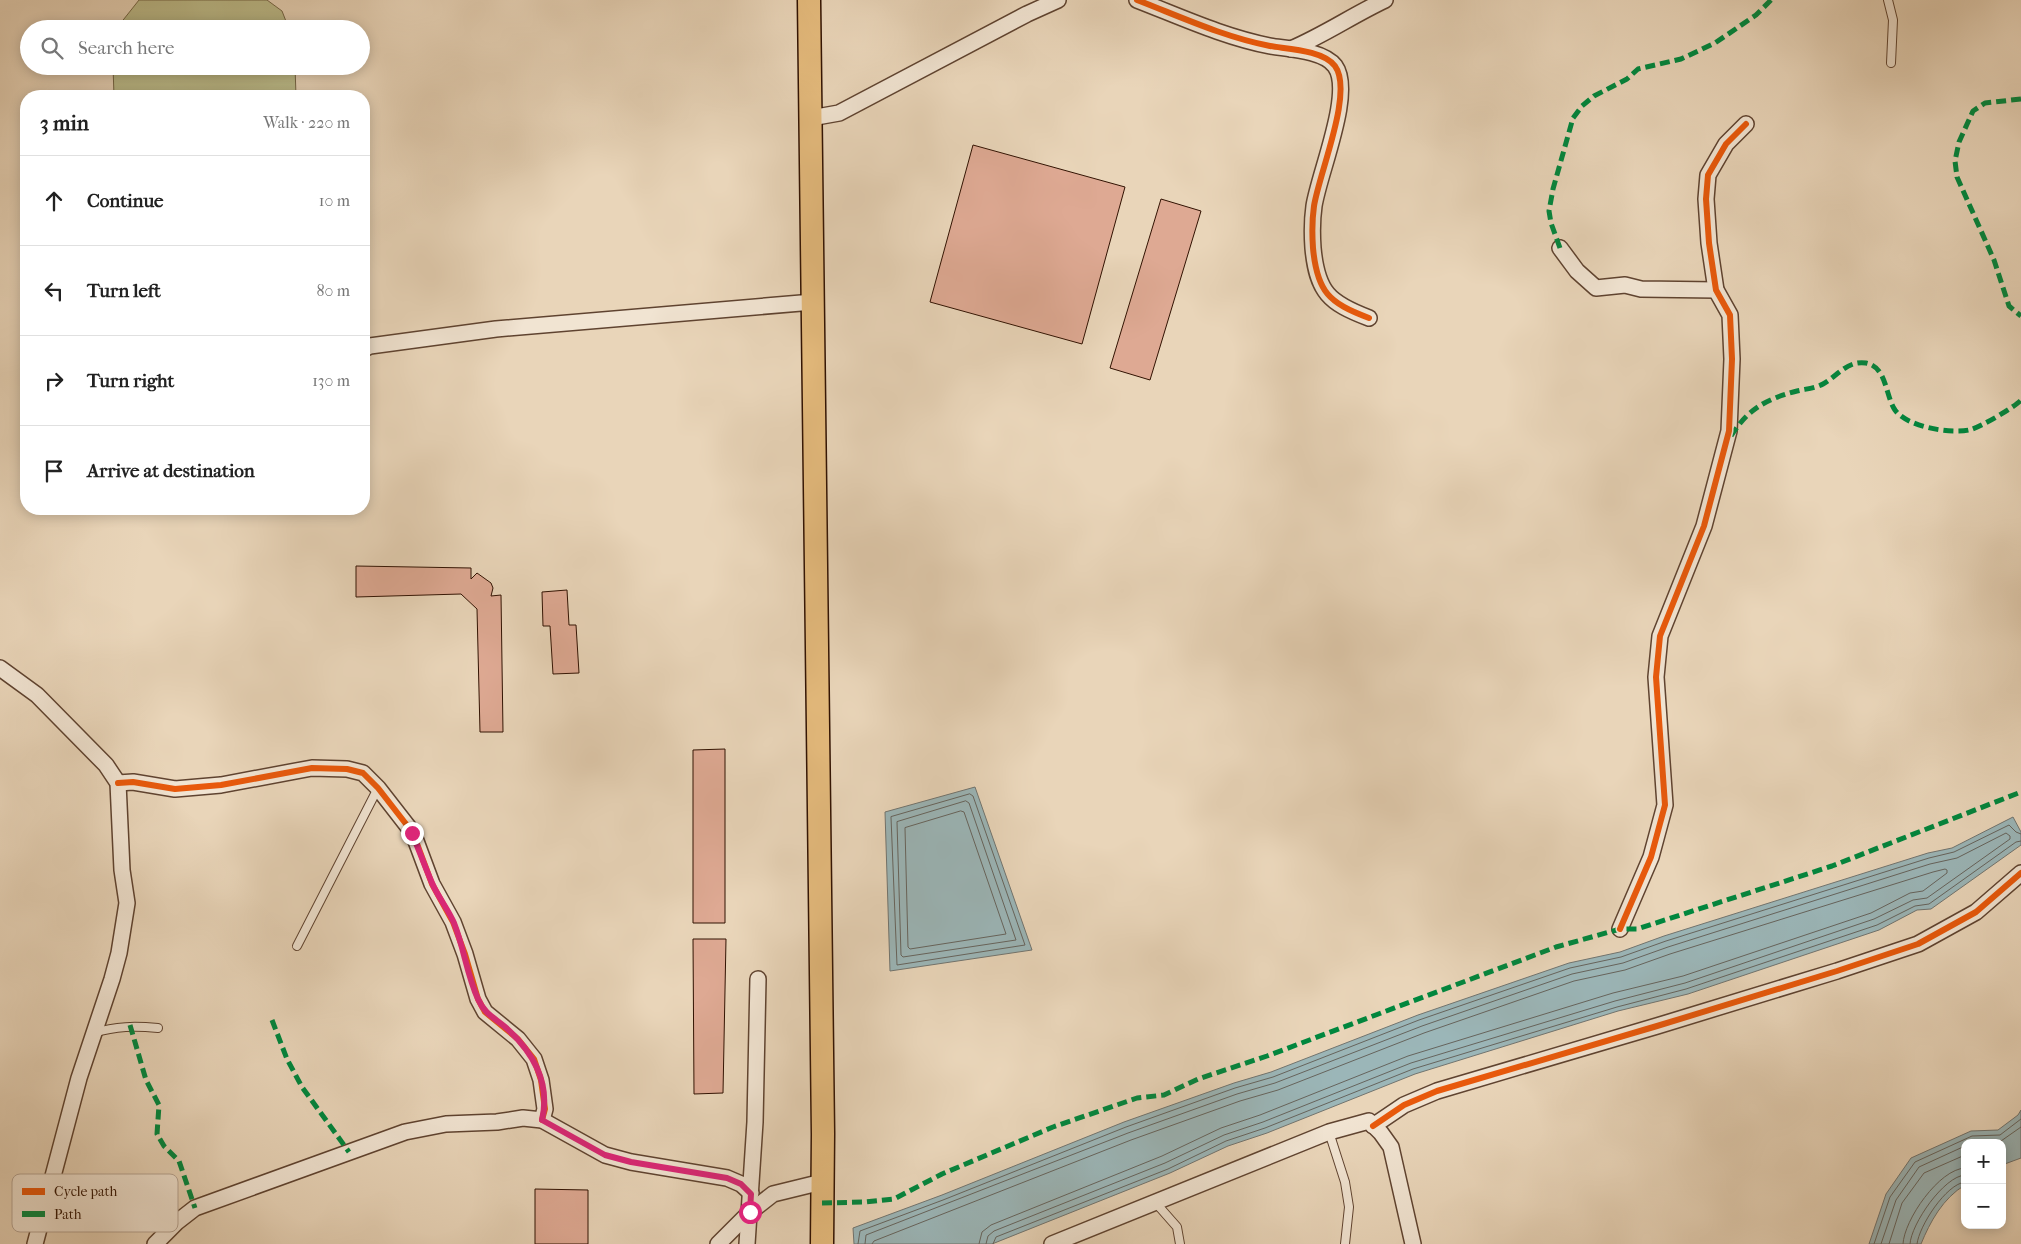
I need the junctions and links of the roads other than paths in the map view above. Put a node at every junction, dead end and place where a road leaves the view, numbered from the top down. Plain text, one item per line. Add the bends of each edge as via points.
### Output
1 (809, 0) edge
2 (1058, 0) edge
3 (1137, 0) edge
4 (1385, 0) edge
5 (1888, 0) edge
6 (1291, 49) junction
7 (1891, 64) dead end
8 (811, 118) junction
9 (1746, 124) dead end
10 (1560, 248) dead end
11 (1716, 290) junction
12 (813, 302) junction
13 (1369, 318) dead end
14 (370, 346) edge
15 (0, 668) edge
16 (118, 783) junction
17 (378, 788) junction
18 (2021, 873) edge
19 (1620, 929) dead end
20 (298, 946) dead end
21 (758, 978) dead end
22 (158, 1028) dead end
23 (94, 1033) junction
24 (542, 1120) junction
25 (1373, 1126) junction
26 (1329, 1132) junction
27 (54, 1174) edge
28 (822, 1192) junction
29 (751, 1194) junction
30 (1155, 1202) junction
31 (750, 1212) junction
32 (178, 1222) edge
33 (168, 1232) edge
34 (155, 1244) edge
35 (718, 1244) edge
36 (747, 1244) edge
37 (822, 1244) edge
38 (1052, 1244) edge
39 (1180, 1244) edge
40 (1345, 1244) edge
41 (1413, 1244) edge

1 - 8 main road
2 - 8 street via 839,113
3 - 6 street via 1210,29
4 - 6 street via 1318,38
5 - 7 lane via 1893,20
6 - 13 street via 1316,55 1335,66 1340,85 1341,105 1314,206 1315,268 1330,298 1344,308
8 - 12 main road
9 - 11 street via 1726,144 1708,175 1708,234
10 - 11 street via 1577,271 1596,288 1624,285 1641,289
11 - 19 street via 1730,315 1729,431 1704,526 1660,636 1656,676 1665,805 1651,857
12 - 14 street via 496,329
12 - 28 main road
15 - 16 street via 37,695 106,765
16 - 17 street via 133,782 175,789 221,785 312,768 331,768 363,773
16 - 23 street via 122,870 127,903 119,953
17 - 20 lane
17 - 24 street via 412,833 432,884 453,922 485,1012 518,1039 534,1059 545,1108
18 - 25 street via 1976,912 1918,944 1437,1091 1404,1105
21 - 29 street
22 - 23 lane via 130,1025
23 - 27 street
24 - 29 street via 605,1155 727,1178 741,1184
24 - 32 street via 523,1118 446,1124 405,1132 195,1208
25 - 26 street via 1368,1121
25 - 41 street via 1391,1147
26 - 30 street
26 - 40 lane via 1345,1182 1349,1207
28 - 31 street via 773,1194
28 - 37 main road
29 - 31 street
30 - 38 street
30 - 39 lane via 1176,1227
31 - 35 street
31 - 36 street
33 - 34 street

